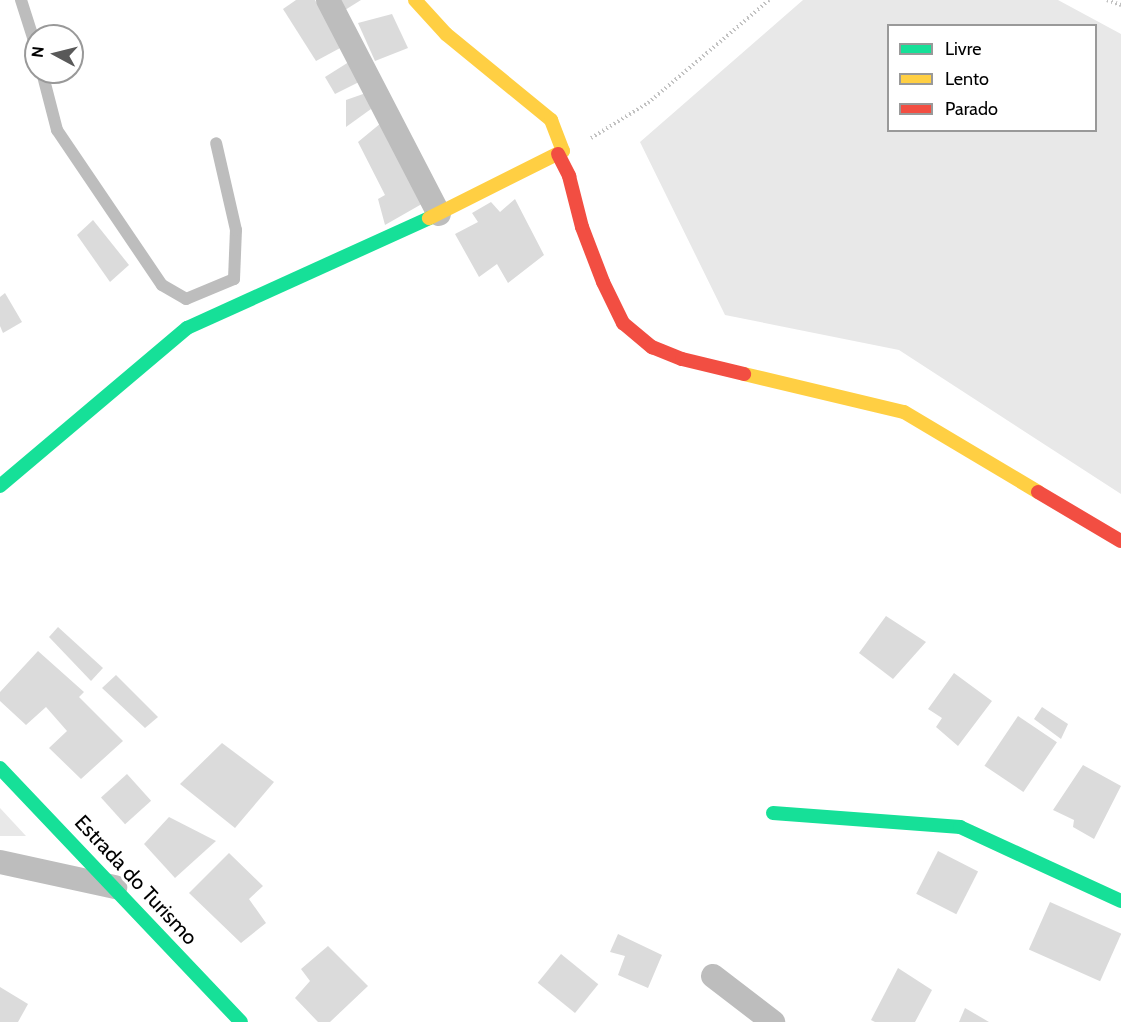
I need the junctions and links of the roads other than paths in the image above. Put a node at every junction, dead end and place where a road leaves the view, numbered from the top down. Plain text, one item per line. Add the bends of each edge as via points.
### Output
1 (21, 0) edge
2 (328, 0) edge
3 (415, 0) edge
4 (29, 24) edge
5 (45, 84) edge
6 (216, 143) dead end
7 (561, 153) junction
8 (439, 214) junction
9 (0, 486) edge
10 (1121, 541) edge
11 (0, 768) edge
12 (773, 813) dead end
13 (0, 862) edge
14 (115, 888) junction
15 (1121, 901) edge
16 (713, 976) dead end
17 (241, 1022) edge
18 (773, 1022) edge

1 - 4 lane
2 - 8 street
3 - 7 street via 446,34 551,120
5 - 6 lane via 57,130 162,285 186,299 234,279 236,230
7 - 8 street
7 - 10 street via 603,282 623,323 652,347 682,359 904,412
8 - 9 street via 187,328
11 - 14 street, Estrada do Turismo
12 - 15 street via 960,826
13 - 14 street
14 - 17 street, Estrada do Turismo
16 - 18 street

